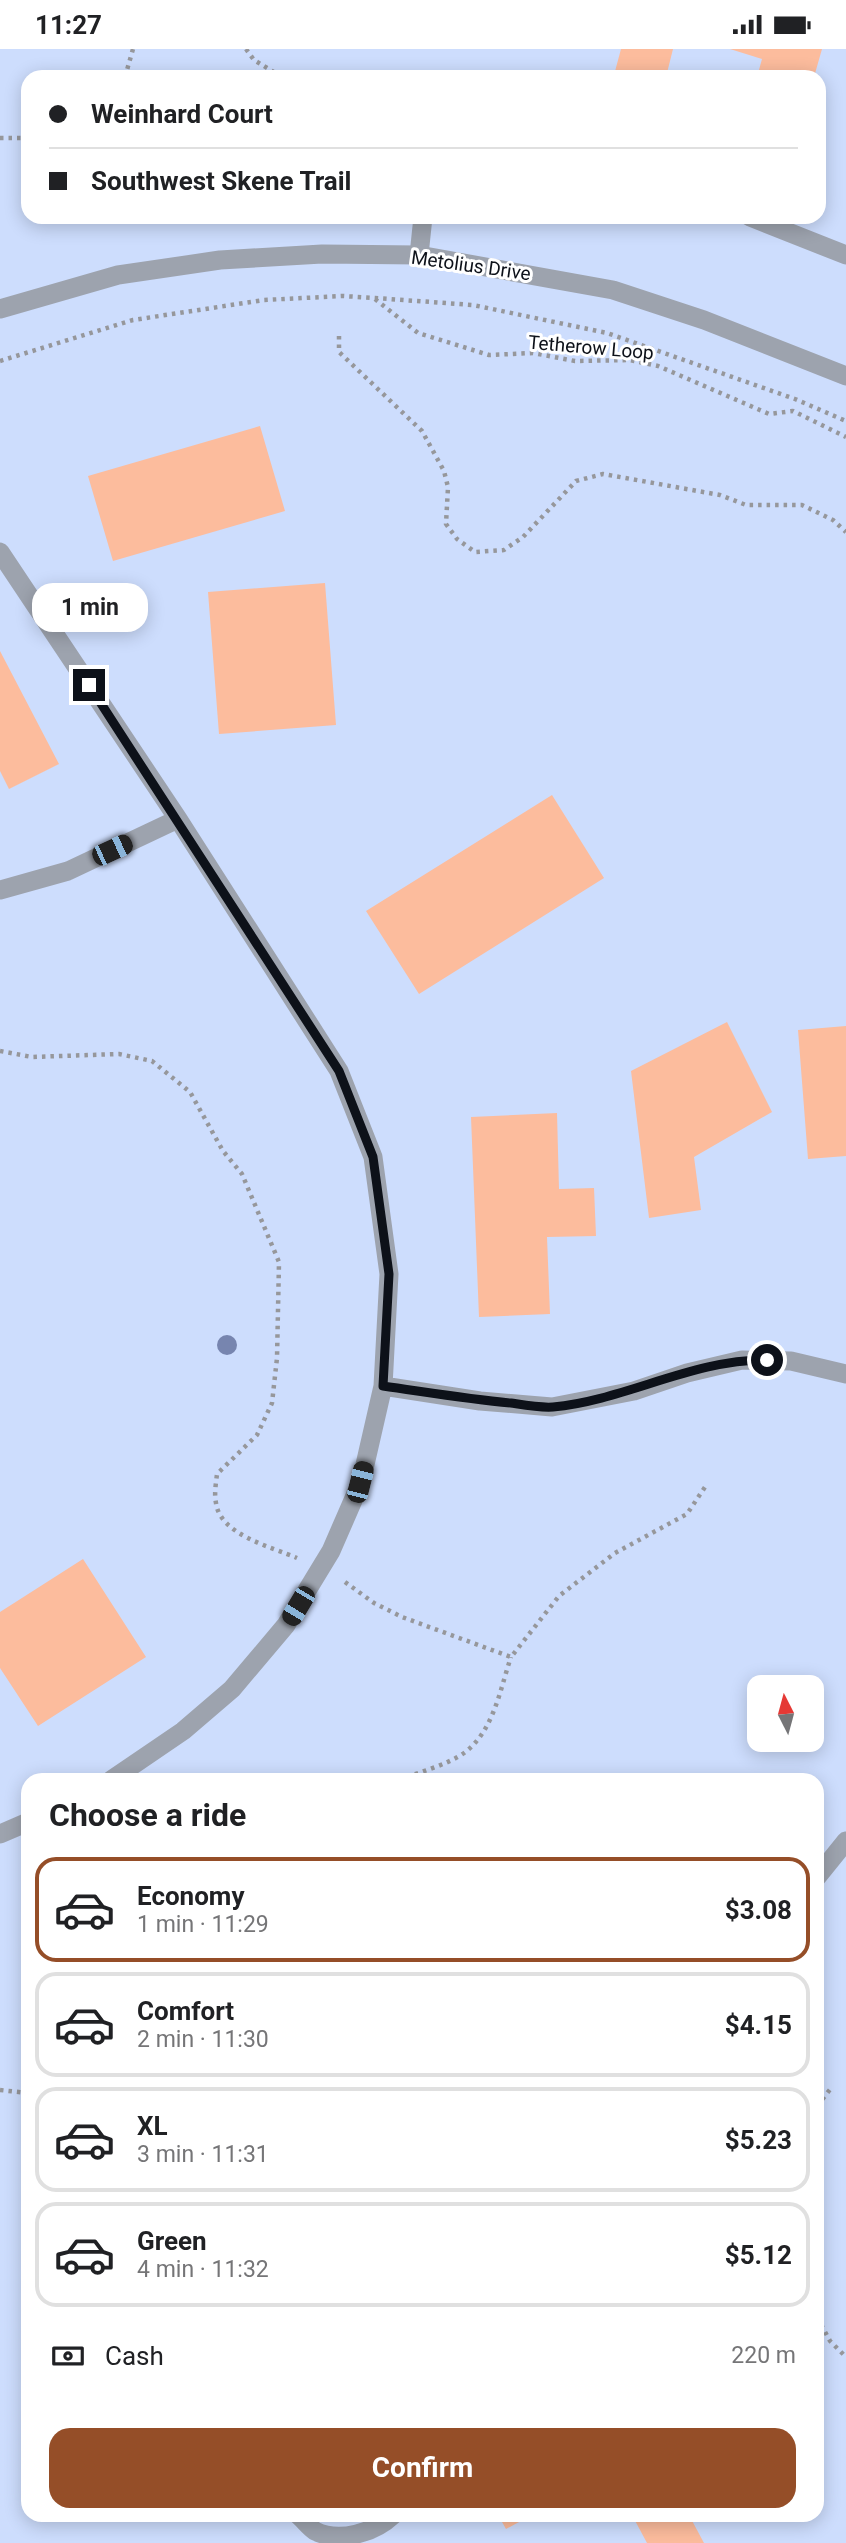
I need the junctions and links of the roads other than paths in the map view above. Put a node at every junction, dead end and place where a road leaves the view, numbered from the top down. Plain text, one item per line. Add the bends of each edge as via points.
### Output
1 (422, 224) edge
2 (768, 224) edge
3 (419, 255) junction
4 (846, 255) edge
5 (0, 309) edge
6 (846, 376) edge
7 (0, 552) edge
8 (178, 819) junction
9 (0, 890) edge
10 (846, 1374) edge
11 (383, 1386) junction
12 (121, 1773) edge
13 (21, 1825) edge
14 (0, 1834) edge
15 (846, 1841) edge
16 (824, 1868) edge
17 (306, 2522) edge
18 (383, 2522) edge

1 - 3 street
2 - 4 street
3 - 5 street, Metolius Drive via 220,260 118,275
3 - 6 street, Metolius Drive via 613,290
7 - 8 street
8 - 9 street via 68,871
8 - 11 street via 339,1071 373,1157 389,1274
10 - 11 street via 791,1361 742,1360 634,1391 552,1407
11 - 12 street via 360,1482 331,1551 286,1625 232,1689 183,1731
13 - 14 street
15 - 16 street
17 - 18 street via 316,2532 341,2539 369,2532

